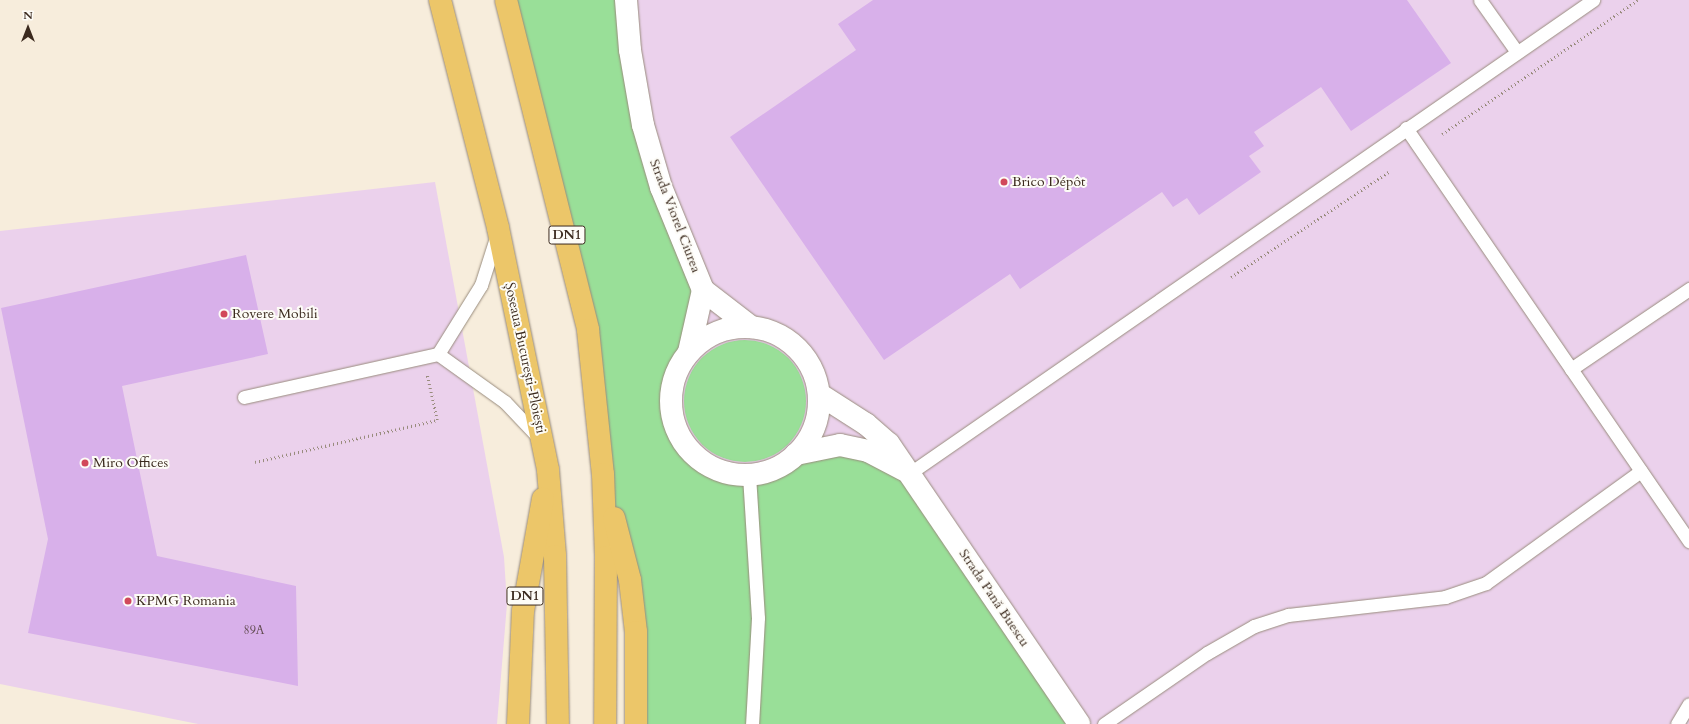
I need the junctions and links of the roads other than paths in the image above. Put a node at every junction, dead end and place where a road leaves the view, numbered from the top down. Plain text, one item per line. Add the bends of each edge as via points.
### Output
1 (440, 0) edge
2 (506, 0) edge
3 (626, 0) edge
4 (1480, 0) edge
5 (1593, 0) edge
6 (1517, 52) junction
7 (1406, 128) junction
8 (498, 228) junction
9 (1689, 289) edge
10 (703, 290) junction
11 (751, 327) junction
12 (689, 352) junction
13 (438, 354) junction
14 (1571, 369) junction
15 (819, 394) junction
16 (244, 397) dead end
17 (542, 442) junction
18 (796, 454) junction
19 (548, 470) junction
20 (1641, 471) junction
21 (910, 473) junction
22 (603, 474) junction
23 (750, 475) junction
24 (1689, 541) edge
25 (1689, 704) edge
26 (518, 724) edge
27 (558, 724) edge
28 (604, 724) edge
29 (636, 724) edge
30 (752, 724) edge
31 (1079, 724) edge
32 (1104, 724) edge
33 (1677, 724) edge

1 - 8 highway, Șoseaua București-Ploiești / DN1
2 - 22 highway, DN1 via 587,323
3 - 10 street, Strada Viorel Ciurea via 630,50 643,125 661,187
4 - 6 lane
5 - 6 lane
6 - 7 lane
7 - 14 lane
7 - 21 lane
8 - 13 lane via 481,285
8 - 17 highway, Șoseaua București-Ploiești / DN1
9 - 14 lane
10 - 11 street, Strada Viorel Ciurea
10 - 12 street, Strada Viorel Ciurea
11 - 12 street via 728,329 706,337
11 - 15 street via 771,331 789,341 804,356 814,374
12 - 23 street via 671,392 674,424 682,440 710,467
13 - 16 lane
13 - 17 lane via 505,402
14 - 20 lane
15 - 18 street via 818,416 810,437
15 - 21 street, Strada Pană Buescu via 879,434
17 - 19 highway, Șoseaua București-Ploiești / DN1
18 - 21 street, Strada Pană Buescu via 825,446 845,446 868,451
18 - 23 street via 774,469
19 - 26 highway, DN1 via 523,611
19 - 27 highway, Șoseaua București-Ploiești / DN1 via 557,612
20 - 24 lane
20 - 32 lane via 1486,583 1446,597 1288,615 1254,626 1207,653
21 - 31 street, Strada Pană Buescu
22 - 28 highway, DN1 via 607,613
22 - 29 highway, DN1 via 630,580 636,632
23 - 30 lane via 758,618
25 - 33 lane

